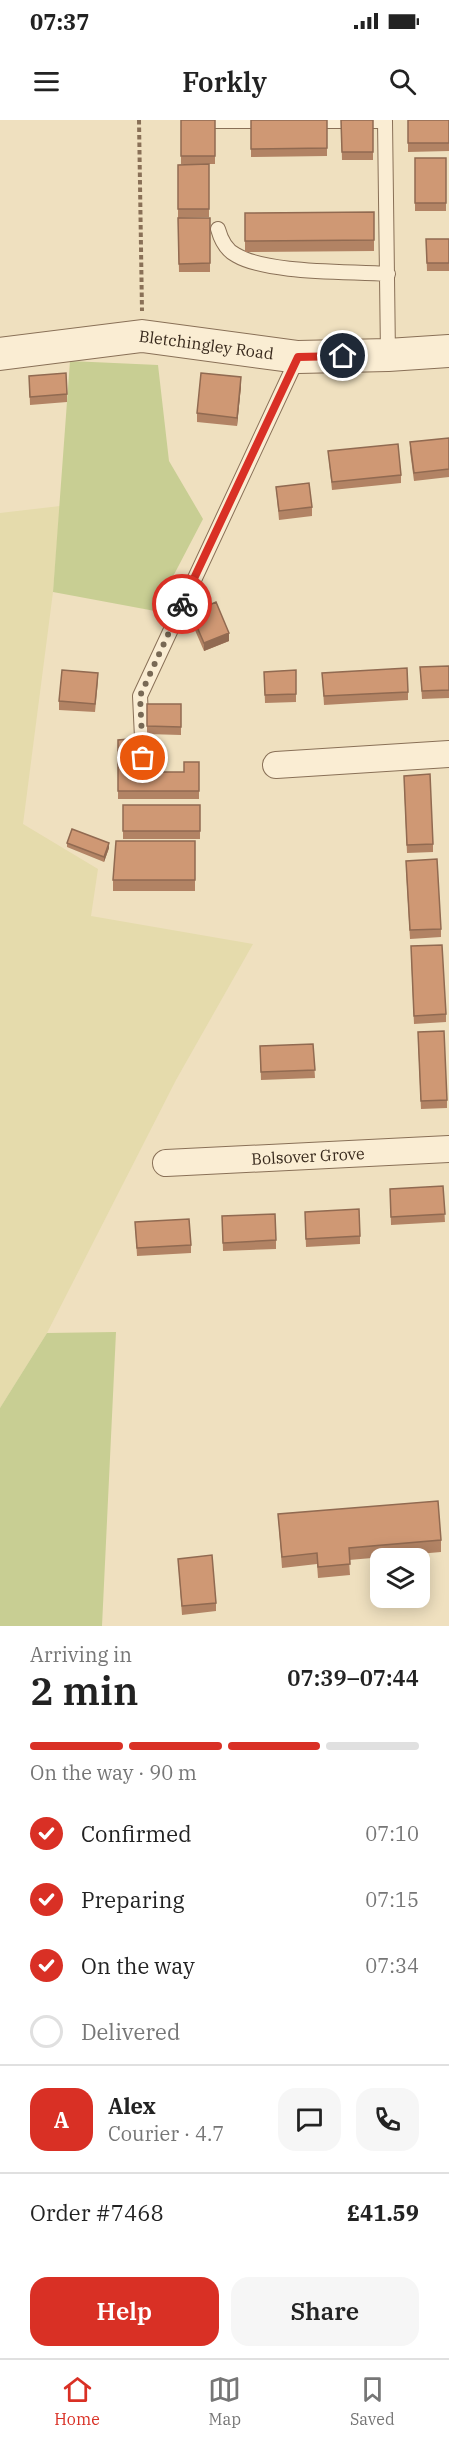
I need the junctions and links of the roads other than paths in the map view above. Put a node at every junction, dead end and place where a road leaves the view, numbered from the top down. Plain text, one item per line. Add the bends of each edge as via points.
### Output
1 (189, 121) edge
2 (287, 121) edge
3 (218, 229) dead end
4 (388, 273) junction
5 (449, 351) edge
6 (0, 354) edge
7 (388, 355) junction
8 (298, 357) junction
9 (449, 754) edge
10 (143, 758) dead end
11 (276, 765) dead end
12 (449, 1149) edge
13 (166, 1163) dead end

1 - 2 lane
2 - 4 lane via 385,121
3 - 4 lane via 235,255 255,263 280,268
4 - 7 lane
5 - 7 street, Bletchingley Road
6 - 8 street, Bletchingley Road via 142,336
7 - 8 street, Bletchingley Road
8 - 10 lane via 140,696
9 - 11 street
12 - 13 street, Bolsover Grove

